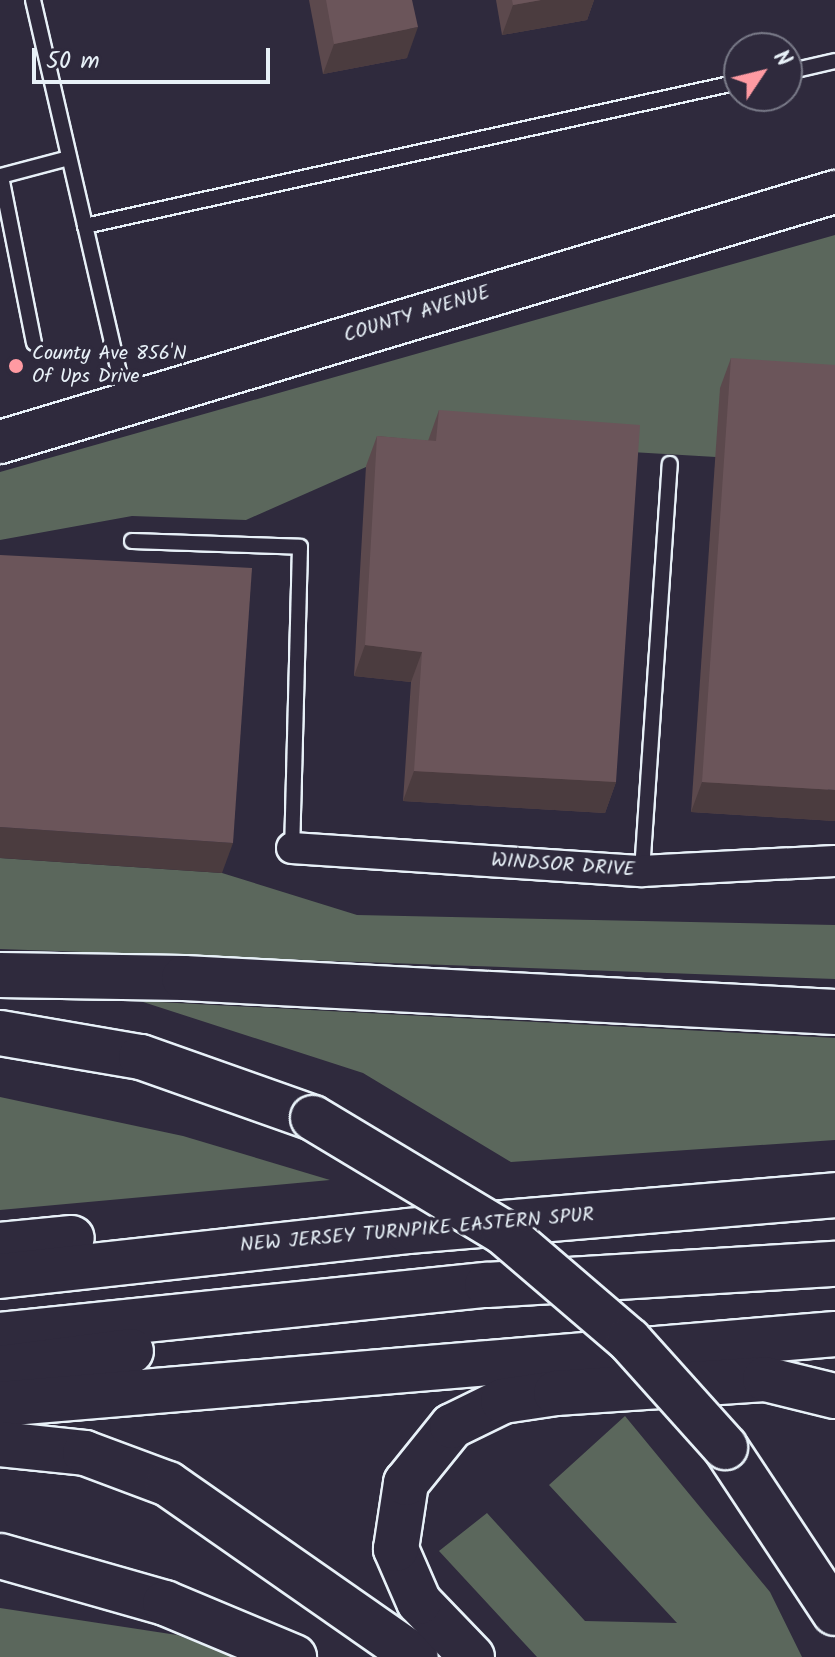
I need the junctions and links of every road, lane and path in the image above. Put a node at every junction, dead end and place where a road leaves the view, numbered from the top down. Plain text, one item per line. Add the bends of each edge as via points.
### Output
1 (33, 0) edge
2 (835, 61) edge
3 (803, 68) edge
4 (723, 86) edge
5 (69, 158) junction
6 (0, 175) edge
7 (835, 192) edge
8 (85, 226) junction
9 (34, 343) dead end
10 (126, 403) junction
11 (0, 442) edge
12 (670, 464) dead end
13 (132, 541) dead end
14 (292, 848) joint
15 (835, 861) edge
16 (642, 871) junction
17 (0, 975) edge
18 (835, 1012) edge
19 (0, 1033) edge
20 (835, 1184) edge
21 (835, 1195) edge
22 (0, 1245) edge
23 (835, 1264) edge
24 (675, 1273) junction
25 (0, 1276) edge
26 (835, 1334) edge
27 (0, 1335) edge
28 (0, 1368) edge
29 (835, 1396) edge
30 (0, 1404) edge
31 (0, 1444) edge
32 (0, 1556) edge
33 (835, 1613) edge
34 (294, 1657) edge
35 (416, 1657) edge
36 (472, 1657) edge

1 - 5 lane
2 - 3 lane
4 - 8 lane
5 - 6 lane
5 - 8 lane
6 - 9 lane
7 - 10 main road, COUNTY AVENUE
8 - 10 lane
10 - 11 main road, COUNTY AVENUE
12 - 16 lane
13 - 14 lane via 300,547
14 - 16 street, WINDSOR DRIVE
15 - 16 street, WINDSOR DRIVE
17 - 18 highway via 184,978
19 - 33 highway, bridge via 141,1057 313,1118 503,1232 629,1340 725,1447
20 - 22 highway via 757,1176 645,1184
21 - 25 highway, NEW JERSEY TURNPIKE EASTERN SPUR via 318,1239
23 - 24 highway
24 - 27 highway
24 - 28 highway via 529,1308
26 - 30 highway
29 - 36 highway via 765,1379 556,1393 503,1401 452,1426 411,1472 395,1535 419,1602
31 - 35 highway via 85,1453 168,1484
32 - 34 highway via 165,1603

